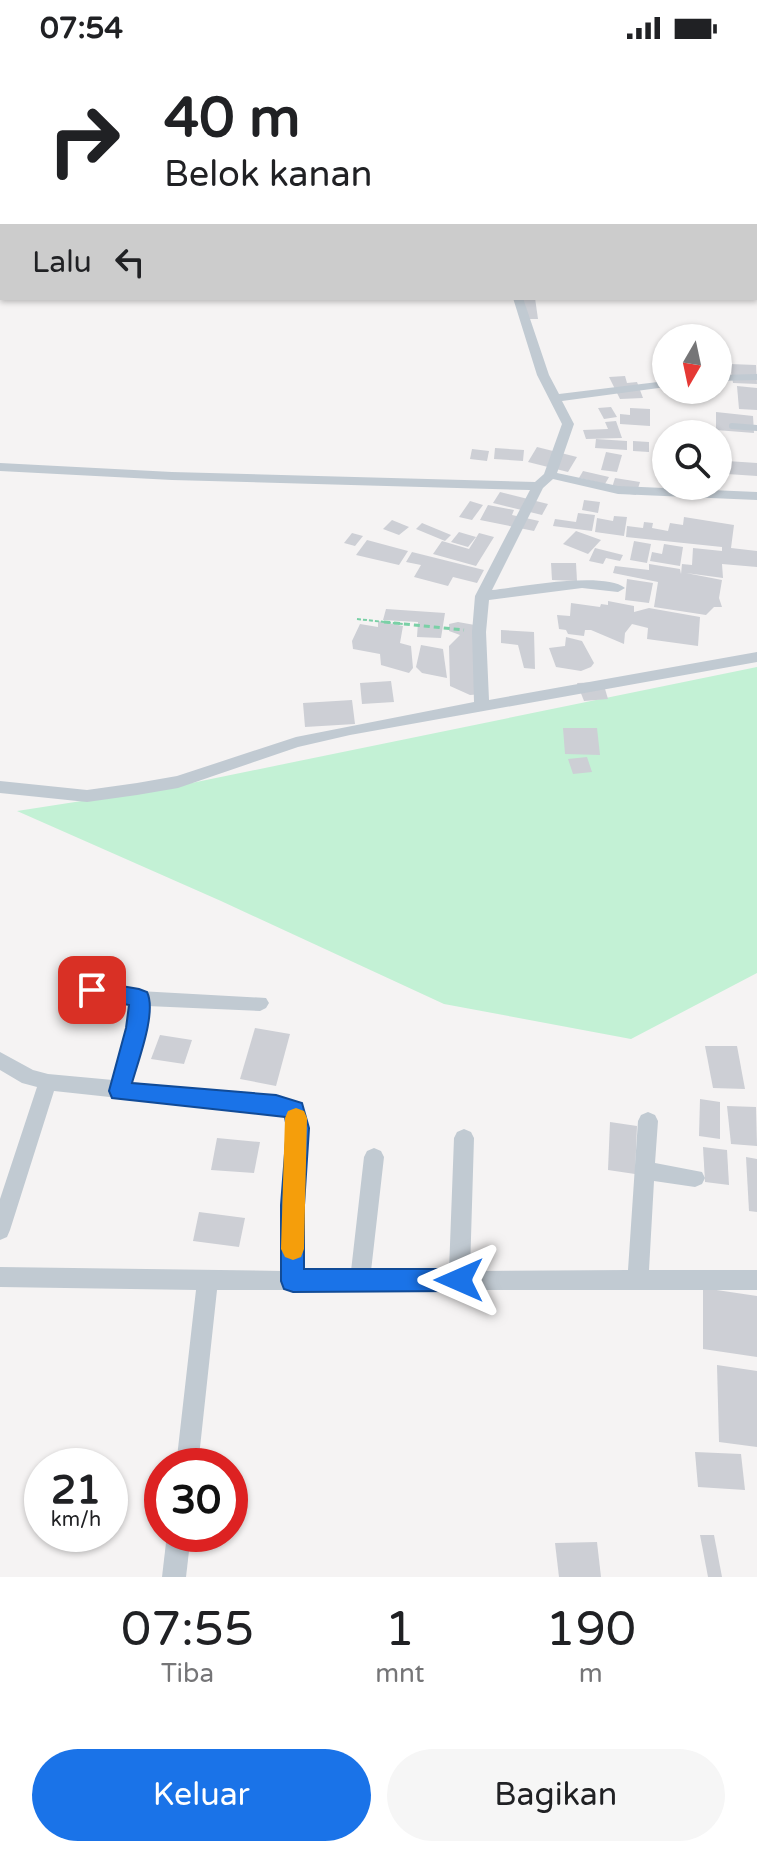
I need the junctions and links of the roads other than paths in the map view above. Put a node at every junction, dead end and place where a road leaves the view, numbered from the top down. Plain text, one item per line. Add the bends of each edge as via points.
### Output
1 (519, 304) edge
2 (757, 377) edge
3 (732, 378) edge
4 (652, 386) edge
5 (557, 398) junction
6 (732, 426) dead end
7 (757, 428) edge
8 (0, 467) edge
9 (550, 475) junction
10 (538, 486) junction
11 (757, 496) edge
12 (618, 588) dead end
13 (482, 596) junction
14 (757, 657) edge
15 (482, 706) junction
16 (0, 787) edge
17 (75, 984) dead end
18 (139, 998) junction
19 (260, 1003) dead end
20 (0, 1060) edge
21 (48, 1082) junction
22 (119, 1091) junction
23 (648, 1121) dead end
24 (464, 1138) dead end
25 (374, 1157) dead end
26 (645, 1171) junction
27 (695, 1178) dead end
28 (0, 1230) edge
29 (0, 1277) edge
30 (208, 1279) junction
31 (459, 1280) junction
32 (638, 1280) junction
33 (757, 1280) edge
34 (293, 1281) junction
35 (360, 1281) junction
36 (189, 1448) edge
37 (177, 1552) edge
38 (174, 1577) edge

1 - 5 street via 543,375
2 - 3 street
4 - 5 street
5 - 9 street via 568,424
6 - 7 lane
8 - 10 street
9 - 10 street
9 - 11 street via 618,490
10 - 13 street
12 - 13 street via 582,584
13 - 15 street
14 - 15 street
15 - 16 street via 296,742 178,782 137,789 87,796
17 - 18 street
18 - 19 street
18 - 22 street
20 - 21 street
21 - 22 street
21 - 28 street
22 - 34 street via 295,1110
23 - 26 street
24 - 31 street
25 - 35 street
26 - 27 street
26 - 32 street
29 - 30 street
30 - 34 street
30 - 36 street
31 - 32 street
31 - 35 street
32 - 33 street
34 - 35 street
37 - 38 street

